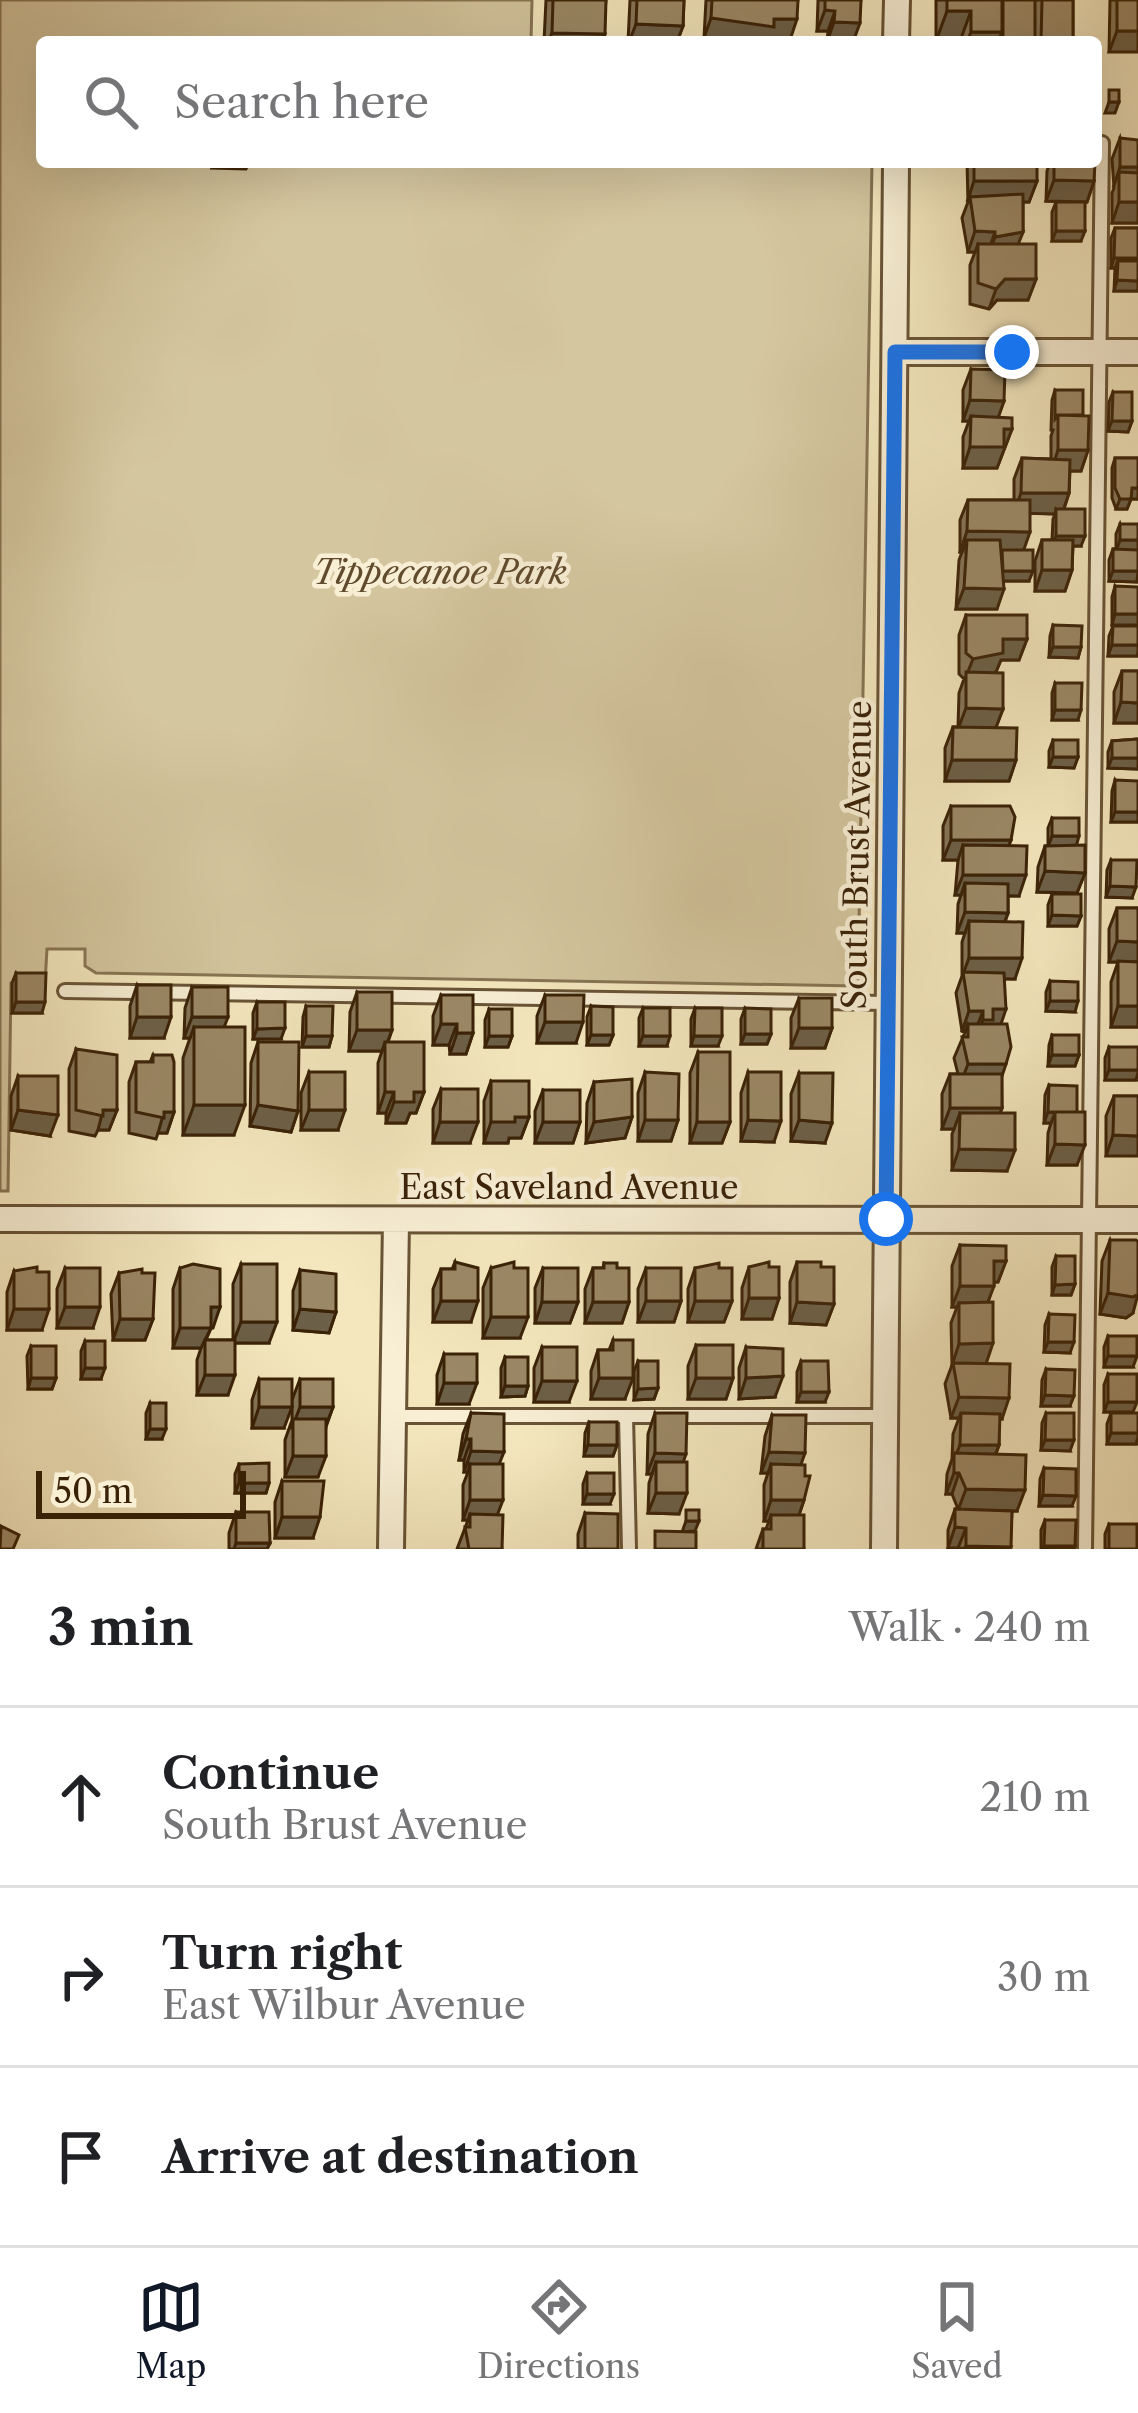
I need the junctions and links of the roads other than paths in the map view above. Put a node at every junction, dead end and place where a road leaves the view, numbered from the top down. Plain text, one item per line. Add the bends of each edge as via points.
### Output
1 (897, 0) edge
2 (896, 36) edge
3 (1102, 143) edge
4 (1120, 143) edge
5 (896, 168) edge
6 (1099, 168) edge
7 (895, 352) junction
8 (1100, 352) junction
9 (1138, 352) edge
10 (64, 991) dead end
11 (888, 1004) junction
12 (0, 1219) edge
13 (886, 1219) junction
14 (1089, 1220) junction
15 (1138, 1220) edge
16 (396, 1221) junction
17 (393, 1416) junction
18 (626, 1416) junction
19 (885, 1416) junction
20 (391, 1549) edge
21 (628, 1549) edge
22 (884, 1549) edge
23 (1085, 1549) edge

1 - 2 street
3 - 4 lane
5 - 7 street, South Brust Avenue
6 - 8 lane
7 - 8 street
7 - 11 street, South Brust Avenue
8 - 9 street
8 - 14 lane
10 - 11 lane
11 - 13 street, South Brust Avenue
12 - 16 street, East Saveland Avenue
13 - 14 street, East Saveland Avenue
13 - 16 street, East Saveland Avenue
13 - 19 street, South Brust Avenue
14 - 15 street, East Saveland Avenue
14 - 23 lane
16 - 17 street
17 - 18 lane
17 - 20 street
18 - 19 lane
18 - 21 lane
19 - 22 street, South Brust Avenue

